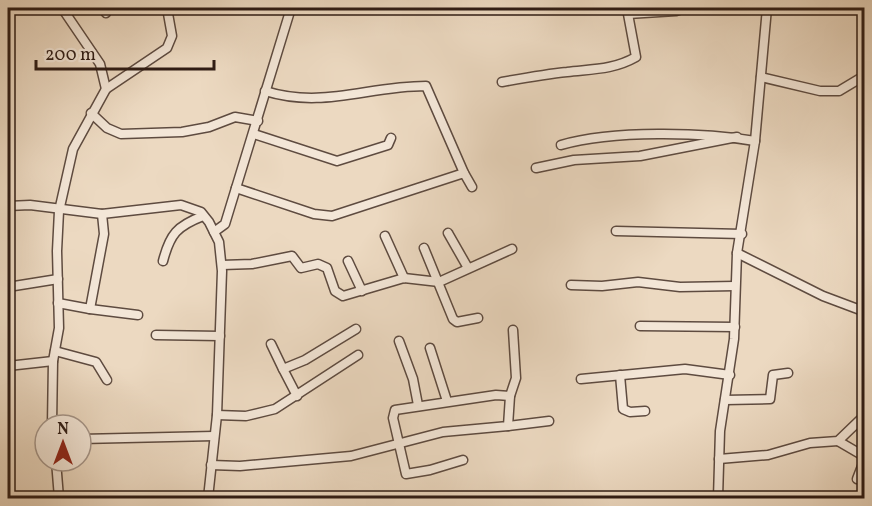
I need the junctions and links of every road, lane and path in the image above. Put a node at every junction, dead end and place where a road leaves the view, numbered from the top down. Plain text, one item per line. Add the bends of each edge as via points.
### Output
1 (62, 8) edge
2 (167, 8) edge
3 (291, 8) edge
4 (685, 8) edge
5 (767, 8) edge
6 (864, 76) edge
7 (761, 77) junction
8 (502, 82) dead end
9 (106, 89) junction
10 (265, 91) junction
11 (91, 113) junction
12 (258, 121) junction
13 (254, 134) junction
14 (737, 137) junction
15 (392, 138) dead end
16 (755, 141) junction
17 (561, 145) dead end
18 (536, 168) dead end
19 (464, 173) junction
20 (471, 187) dead end
21 (236, 188) junction
22 (8, 206) edge
23 (59, 211) junction
24 (102, 214) junction
25 (203, 216) junction
26 (616, 231) dead end
27 (214, 232) junction
28 (448, 233) dead end
29 (742, 234) junction
30 (385, 236) dead end
31 (423, 248) dead end
32 (512, 249) dead end
33 (737, 253) junction
34 (163, 261) dead end
35 (348, 261) dead end
36 (222, 265) junction
37 (468, 268) junction
38 (404, 278) junction
39 (58, 279) junction
40 (439, 282) junction
41 (571, 285) dead end
42 (8, 286) edge
43 (735, 286) junction
44 (362, 291) junction
45 (58, 303) junction
46 (864, 308) edge
47 (90, 309) junction
48 (138, 315) dead end
49 (478, 318) dead end
50 (640, 326) dead end
51 (735, 327) junction
52 (356, 329) dead end
53 (513, 330) dead end
54 (156, 334) dead end
55 (220, 336) junction
56 (399, 341) dead end
57 (271, 344) dead end
58 (430, 348) dead end
59 (56, 351) junction
60 (358, 355) dead end
61 (53, 361) junction
62 (8, 366) edge
63 (283, 369) junction
64 (788, 373) dead end
65 (620, 375) junction
66 (730, 375) junction
67 (581, 379) dead end
68 (107, 380) dead end
69 (297, 396) junction
70 (510, 396) junction
71 (447, 400) junction
72 (725, 400) junction
73 (418, 405) junction
74 (645, 411) dead end
75 (52, 413) edge
76 (217, 415) junction
77 (864, 416) edge
78 (549, 421) dead end
79 (508, 426) junction
80 (214, 436) junction
81 (93, 439) edge
82 (838, 441) junction
83 (400, 443) junction
84 (719, 459) junction
85 (464, 460) dead end
86 (864, 461) edge
87 (211, 465) junction
88 (57, 473) edge
89 (857, 479) dead end
90 (59, 498) edge
91 (208, 498) edge
92 (718, 498) edge

1 - 9 street via 100,64
2 - 9 street via 172,36 167,48
3 - 10 street
4 - 8 street via 628,14 636,57 625,63 607,69
5 - 7 street
6 - 7 street via 839,92
7 - 16 street
9 - 11 street
10 - 12 street
10 - 19 street via 313,100 426,86
11 - 12 street via 107,128 121,134 182,132 235,117
11 - 23 street via 73,149
12 - 13 street
13 - 15 street via 338,161 388,145
13 - 21 street
14 - 16 street
14 - 17 street via 638,136
14 - 18 street via 640,156 574,160
16 - 29 street
19 - 20 street
19 - 21 street via 332,216 314,214
21 - 27 street via 225,224
22 - 23 street via 30,205
23 - 24 street
23 - 39 street
24 - 25 street via 181,205
24 - 47 street via 104,234
25 - 27 street
25 - 34 street via 184,223 168,242
26 - 29 street
27 - 36 street
28 - 37 street
29 - 33 street
30 - 38 street
31 - 40 street
32 - 37 street
33 - 43 street
33 - 46 street via 823,296 863,311
35 - 44 street
36 - 44 street via 292,256 301,268 318,264 327,268 335,291 343,297
36 - 55 street
37 - 40 street
38 - 40 street
38 - 44 street
39 - 42 street
39 - 45 street
40 - 49 street via 455,321
41 - 43 street via 638,282 680,287
43 - 51 street
45 - 47 street
45 - 59 street
47 - 48 street
50 - 51 street
51 - 66 street
52 - 63 street
53 - 70 street via 516,378
54 - 55 street
55 - 76 street
56 - 73 street
57 - 63 street
58 - 71 street
59 - 61 street
59 - 68 street via 96,362
60 - 69 street
61 - 62 street
61 - 75 street
63 - 69 street
64 - 72 street via 773,375 770,399
65 - 66 street via 685,369
65 - 67 street
65 - 74 street via 623,409
66 - 72 street
69 - 76 street via 265,412
70 - 71 street
70 - 79 street
71 - 73 street
72 - 84 street
73 - 83 street via 394,412
76 - 80 street
77 - 82 street
78 - 79 street
79 - 83 street via 443,432
80 - 81 street
80 - 87 street
82 - 84 street via 810,443 768,455
82 - 86 street via 862,455
83 - 85 street via 406,474
83 - 87 street via 335,458
84 - 92 street
86 - 89 street
87 - 91 street
88 - 90 street

